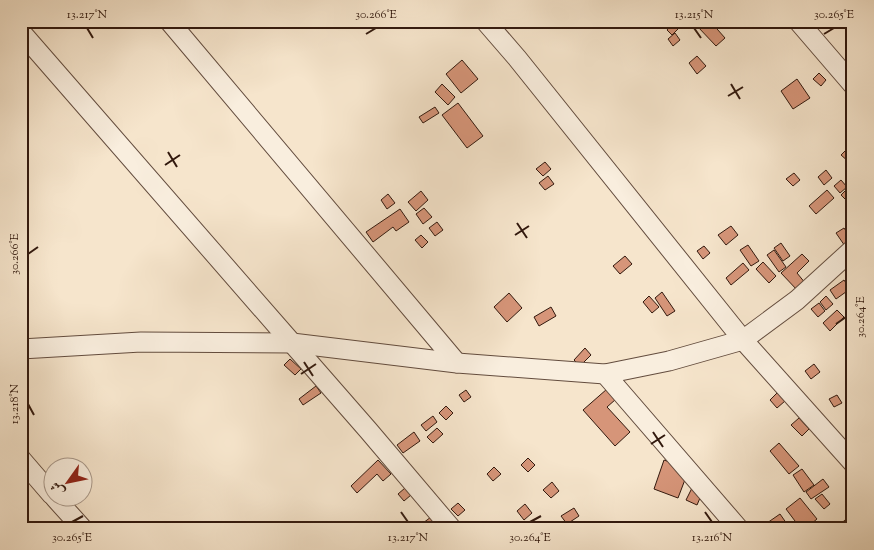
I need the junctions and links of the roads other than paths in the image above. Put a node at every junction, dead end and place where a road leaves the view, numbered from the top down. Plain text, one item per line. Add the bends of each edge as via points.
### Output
1 (169, 21) edge
2 (485, 21) edge
3 (798, 21) edge
4 (21, 32) edge
5 (853, 85) edge
6 (850, 258) edge
7 (743, 340) junction
8 (292, 343) junction
9 (21, 349) edge
10 (457, 363) junction
11 (605, 374) junction
12 (21, 459) edge
13 (853, 463) edge
14 (42, 483) edge
15 (64, 508) edge
16 (83, 529) edge
17 (452, 529) edge
18 (739, 529) edge

1 - 10 street
2 - 7 street
3 - 5 street
4 - 8 street
6 - 7 street
7 - 11 street via 669,361
7 - 13 street
8 - 9 street via 140,342
8 - 10 street
8 - 17 street
10 - 11 street
11 - 18 street
12 - 14 street
15 - 16 street

